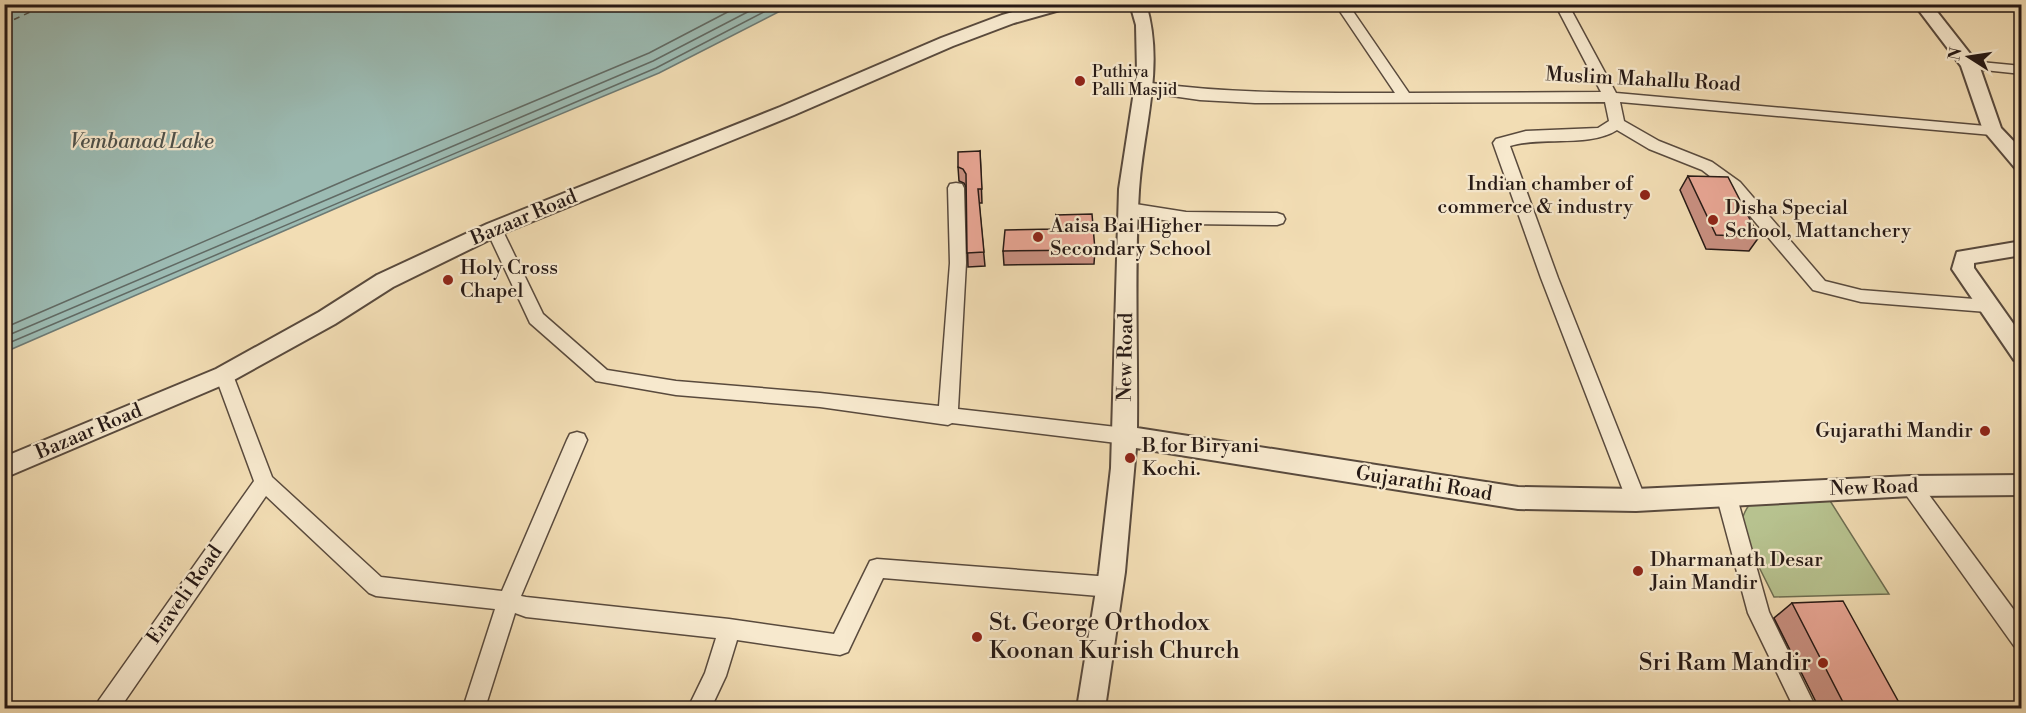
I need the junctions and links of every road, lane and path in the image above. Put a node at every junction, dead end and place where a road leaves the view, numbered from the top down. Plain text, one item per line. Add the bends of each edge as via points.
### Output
1 (1060, 4) edge
2 (1138, 4) edge
3 (1341, 4) edge
4 (1561, 4) edge
5 (1922, 4) edge
6 (1971, 65) junction
7 (2022, 70) edge
8 (1144, 87) junction
9 (1404, 96) junction
10 (1611, 97) junction
11 (1617, 123) junction
12 (1992, 130) junction
13 (2022, 163) edge
14 (956, 188) dead end
15 (1129, 209) junction
16 (1277, 219) dead end
17 (494, 229) junction
18 (2022, 248) edge
19 (1986, 306) junction
20 (2022, 354) edge
21 (224, 375) junction
22 (948, 417) junction
23 (1125, 436) junction
24 (577, 440) dead end
25 (4, 468) edge
26 (264, 482) junction
27 (2022, 485) edge
28 (1911, 486) junction
29 (1726, 494) junction
30 (1636, 500) junction
31 (1112, 588) junction
32 (508, 601) junction
33 (729, 629) junction
34 (2022, 639) edge
35 (107, 708) edge
36 (474, 708) edge
37 (699, 708) edge
38 (1091, 708) edge
39 (1805, 708) edge

1 - 17 street, Bazaar Road via 947,42
2 - 8 street, New Road via 1145,29
3 - 9 street
4 - 10 street
5 - 6 street
6 - 7 street
6 - 12 street
8 - 9 street, Muslim Mahallu Road via 1255,98
8 - 15 street, New Road
9 - 10 street, Muslim Mahallu Road
10 - 11 street
10 - 12 street, Muslim Mahallu Road
11 - 19 street via 1654,145 1707,166 1734,186 1819,286 1861,296
11 - 30 street via 1601,134 1526,136 1501,144
12 - 13 street
14 - 22 street via 958,263
15 - 16 street via 1186,218
15 - 23 street, New Road
17 - 21 street, Bazaar Road via 385,281
17 - 22 street via 536,318 602,376 676,388 820,400
18 - 19 street via 1964,257 1963,269
19 - 20 street
21 - 25 street, Bazaar Road
21 - 26 street
22 - 23 street
23 - 30 street, Gujarathi Road via 1518,498
23 - 31 street, New Road
24 - 32 street
26 - 32 street via 376,586
26 - 35 street, Eraveli Road
27 - 28 street, New Road
28 - 29 street, New Road
28 - 34 street
29 - 30 street, Gujarathi Road
29 - 39 street via 1759,613
31 - 33 street via 877,568 840,645
31 - 38 street, New Road
32 - 33 street via 526,607
32 - 36 street
33 - 37 street via 715,676

